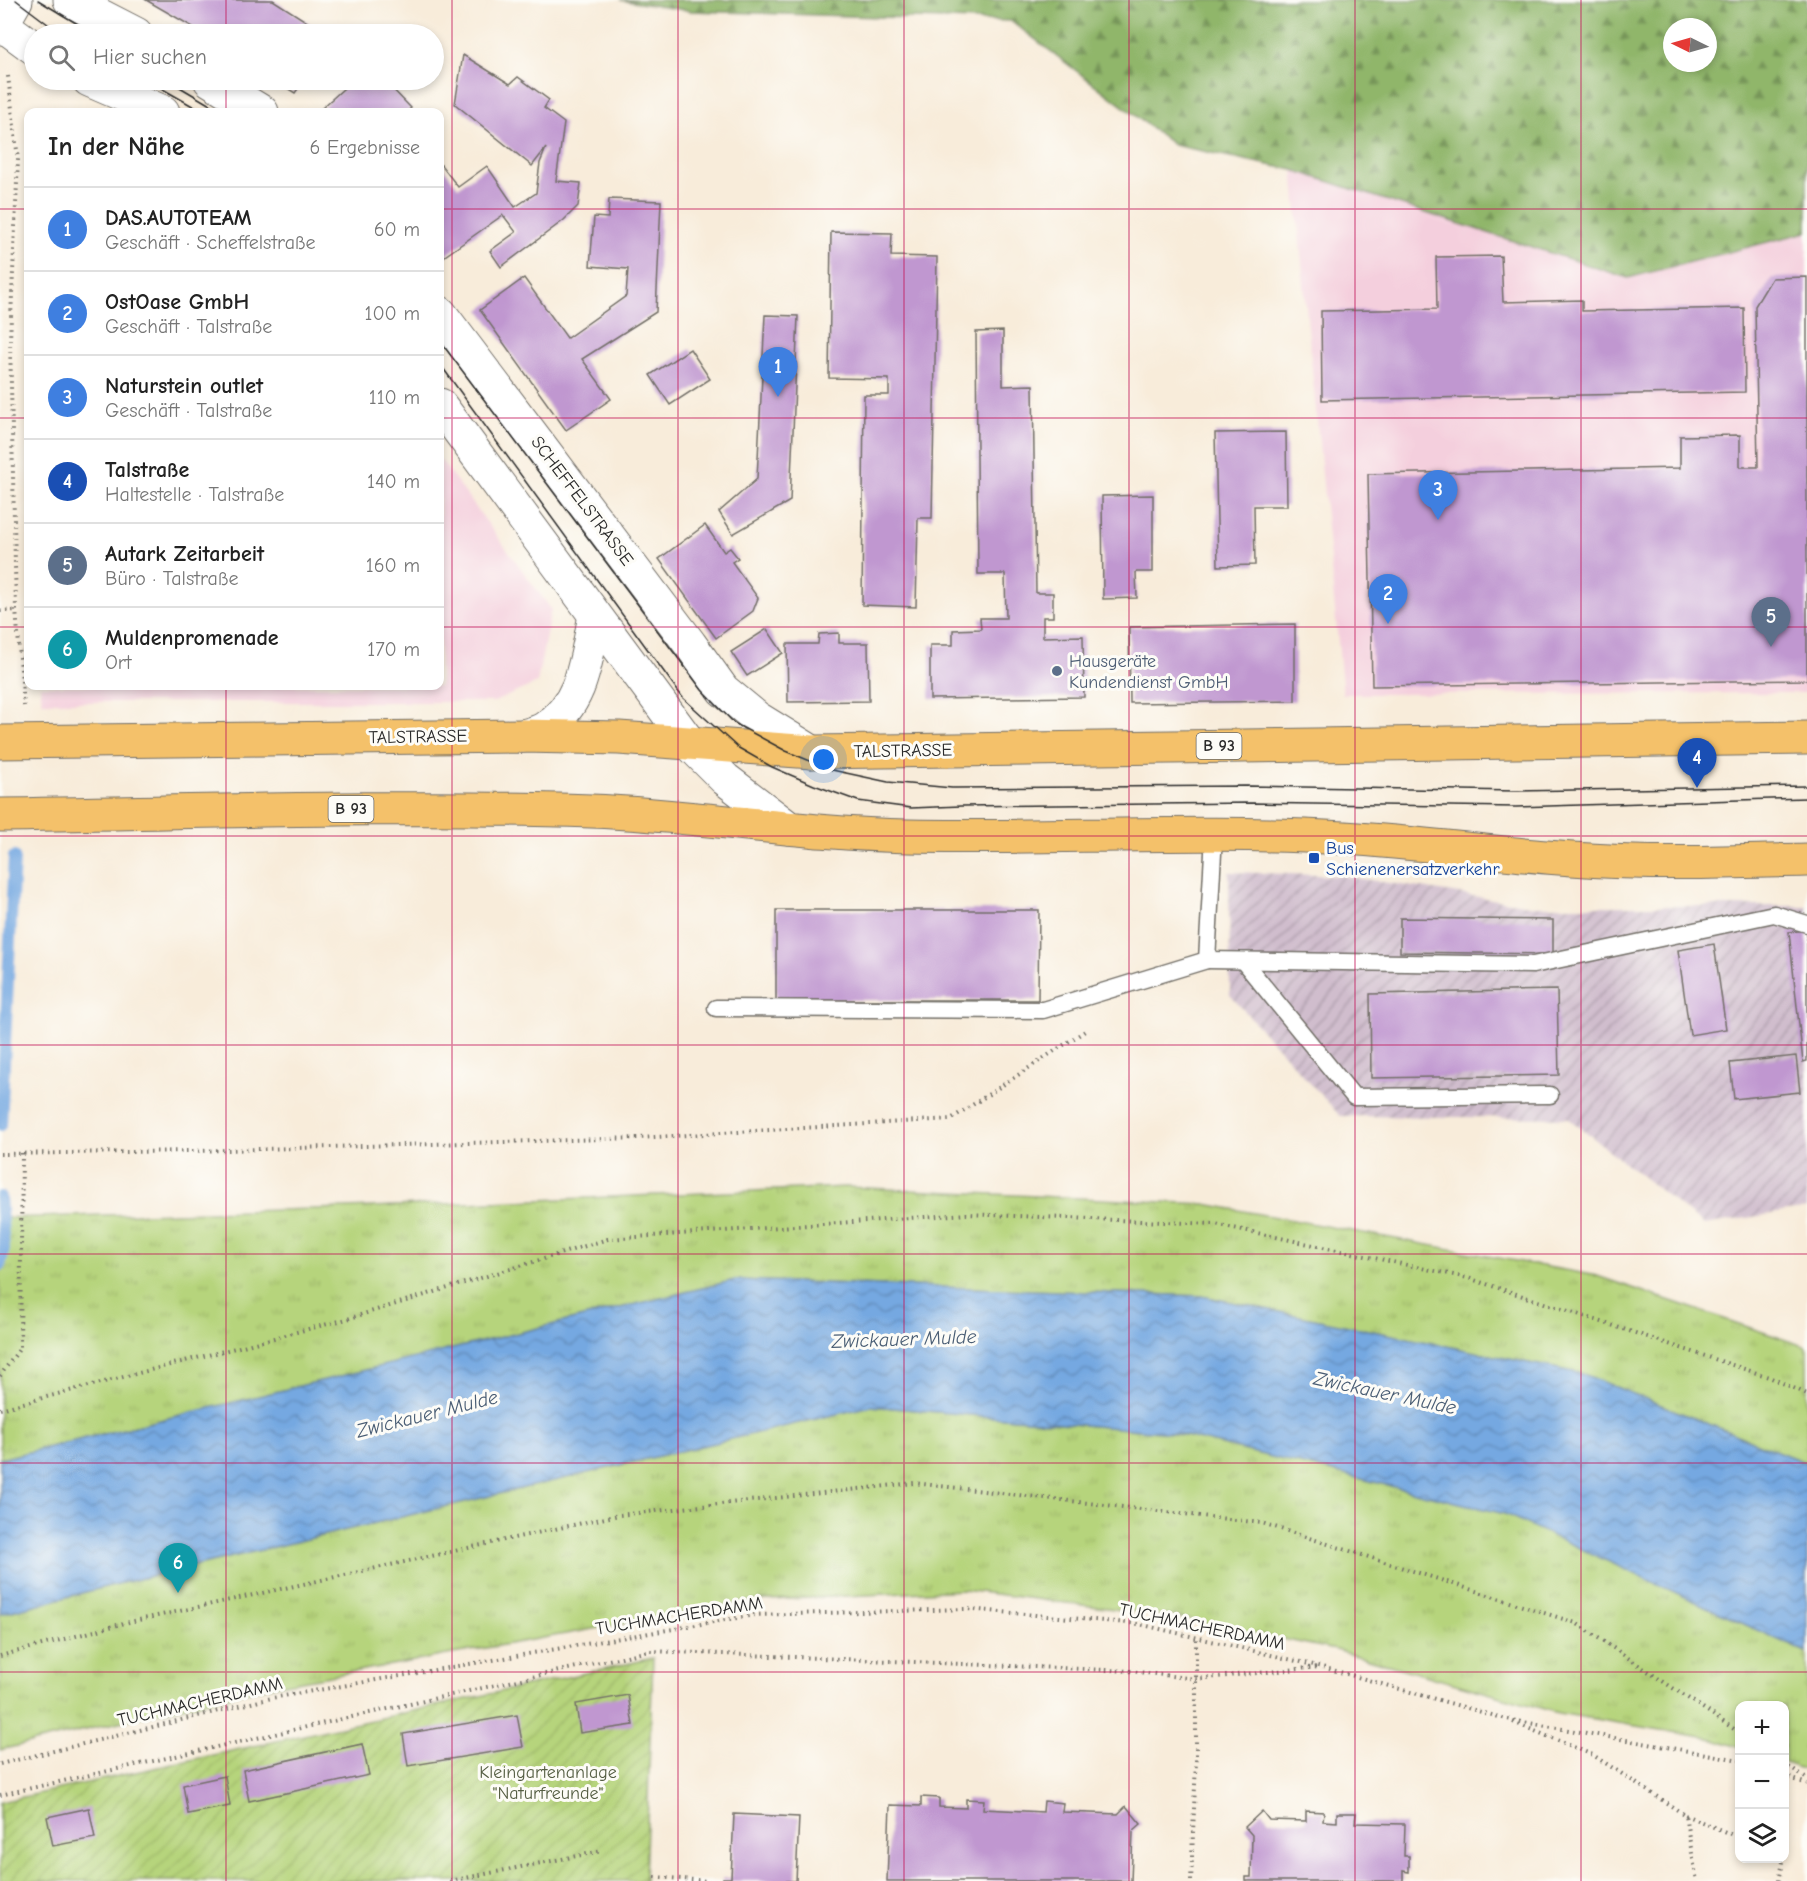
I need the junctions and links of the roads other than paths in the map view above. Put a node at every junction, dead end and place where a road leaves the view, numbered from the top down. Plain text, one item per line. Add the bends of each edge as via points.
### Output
1 (70, 0) edge
2 (5, 19) edge
3 (117, 24) edge
4 (24, 38) edge
5 (112, 90) edge
6 (226, 90) edge
7 (154, 108) edge
8 (256, 108) edge
9 (444, 318) edge
10 (444, 410) edge
11 (595, 616) junction
12 (723, 690) junction
13 (523, 736) junction
14 (1807, 738) edge
15 (14, 742) edge
16 (691, 745) junction
17 (737, 747) junction
18 (812, 752) junction
19 (725, 779) junction
20 (0, 814) edge
21 (702, 818) junction
22 (789, 828) junction
23 (1214, 835) junction
24 (1807, 861) edge
25 (1807, 924) edge
26 (1206, 960) junction
27 (1243, 961) junction
28 (716, 1008) dead end
29 (1550, 1095) dead end

1 - 3 street
2 - 4 street
5 - 7 street
6 - 8 street
9 - 12 street, SCHEFFELSTRASSE
10 - 11 street
11 - 13 street via 580,685 567,709 544,729
11 - 16 street
12 - 17 street, SCHEFFELSTRASSE
12 - 18 street, SCHEFFELSTRASSE via 756,718
13 - 15 main road, TALSTRASSE / B 93
13 - 16 main road, TALSTRASSE / B 93 via 619,738
14 - 18 main road, TALSTRASSE / B 93
16 - 17 main road, TALSTRASSE / B 93
16 - 19 street
17 - 18 main road, TALSTRASSE / B 93
17 - 19 street, SCHEFFELSTRASSE
19 - 21 street, SCHEFFELSTRASSE
19 - 22 street
20 - 21 main road, B 93 via 449,808
21 - 22 main road, B 93
22 - 23 main road, B 93 via 905,836
23 - 24 main road, B 93 via 1344,838 1634,862
23 - 26 lane
25 - 27 lane via 1774,914 1533,965
26 - 27 lane
26 - 28 lane via 1043,1010
27 - 29 lane via 1354,1097

